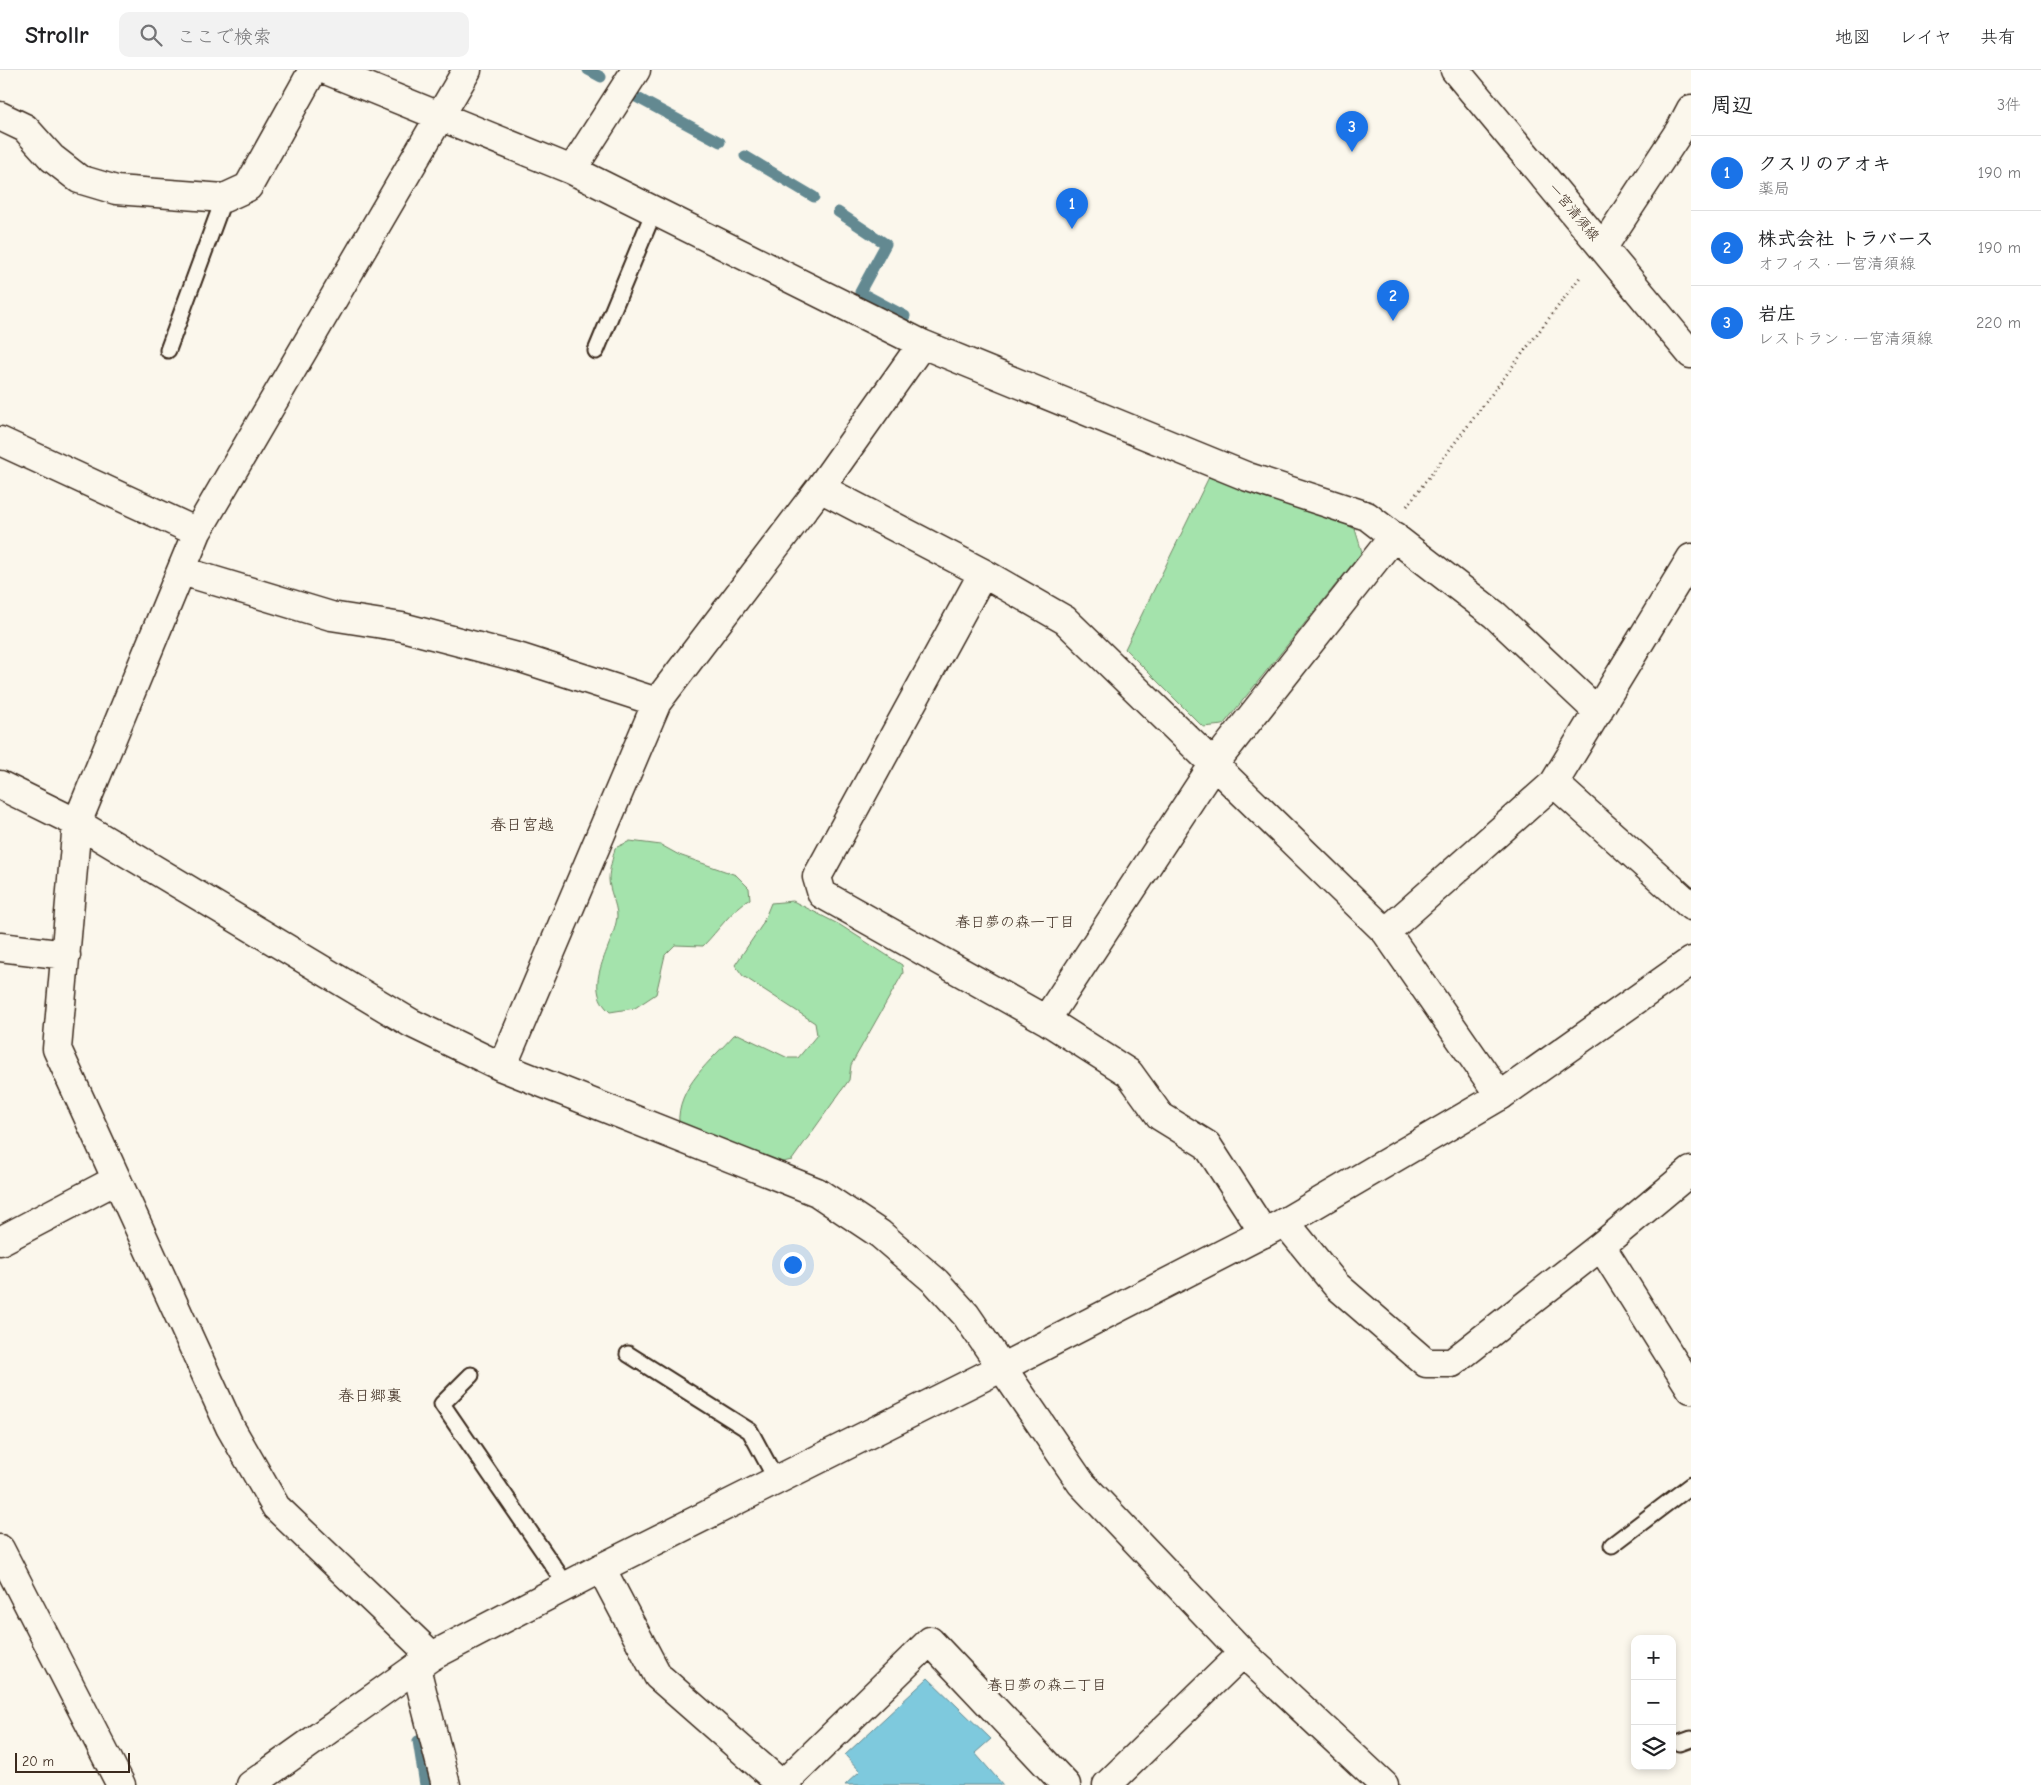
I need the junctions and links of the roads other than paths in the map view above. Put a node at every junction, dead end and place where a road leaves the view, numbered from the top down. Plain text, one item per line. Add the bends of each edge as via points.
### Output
1 (313, 70) edge
2 (326, 70) edge
3 (467, 70) edge
4 (1455, 70) edge
5 (631, 72) edge
6 (1691, 108) edge
7 (0, 116) edge
8 (441, 116) junction
9 (572, 170) junction
10 (224, 198) junction
11 (654, 211) junction
12 (1603, 247) junction
13 (922, 344) junction
14 (168, 350) dead end
15 (596, 351) dead end
16 (1691, 354) edge
17 (0, 441) edge
18 (820, 488) junction
19 (198, 532) junction
20 (1394, 536) junction
21 (1691, 558) edge
22 (182, 571) junction
23 (983, 573) junction
24 (657, 702) junction
25 (1598, 712) junction
26 (1214, 764) junction
27 (1554, 783) junction
28 (0, 784) edge
29 (77, 823) junction
30 (1691, 906) edge
31 (1386, 932) junction
32 (0, 948) edge
33 (66, 955) junction
34 (1691, 961) edge
35 (1046, 1020) junction
36 (502, 1067) junction
37 (1500, 1096) junction
38 (1691, 1171) edge
39 (116, 1180) junction
40 (1274, 1228) junction
41 (0, 1241) edge
42 (1601, 1246) junction
43 (628, 1354) dead end
44 (1002, 1368) junction
45 (471, 1375) dead end
46 (1691, 1390) edge
47 (777, 1480) junction
48 (1691, 1485) edge
49 (1612, 1545) dead end
50 (0, 1549) edge
51 (601, 1568) junction
52 (567, 1586) junction
53 (1243, 1653) junction
54 (424, 1662) junction
55 (121, 1785) edge
56 (251, 1785) edge
57 (446, 1785) edge
58 (782, 1785) edge
59 (1066, 1785) edge
60 (1107, 1785) edge
61 (1384, 1785) edge

1 - 10 street via 248,187
2 - 8 street
3 - 8 street
4 - 12 street, 一宮清須線
5 - 9 street
6 - 12 street
7 - 10 street via 25,128 52,158 79,179 116,190
8 - 9 street
8 - 19 street
9 - 11 street
10 - 14 lane
11 - 13 street
11 - 15 lane
12 - 16 street, 一宮清須線
13 - 18 street
13 - 20 street via 1248,477 1367,516
17 - 19 street
18 - 23 street
18 - 24 street
19 - 22 street
20 - 25 street via 1495,615
20 - 26 street
21 - 25 street
22 - 24 street via 331,616 402,627 521,658
22 - 29 street
23 - 26 street via 1065,620
23 - 35 street via 817,877 822,894
24 - 36 street
25 - 27 street
26 - 31 street
26 - 35 street
27 - 30 street
27 - 31 street
28 - 29 street
29 - 33 street
29 - 36 street via 411,1023
31 - 37 street
32 - 33 street
33 - 39 street via 57,1049
34 - 37 street
35 - 40 street via 1128,1073 1160,1116 1206,1145
36 - 44 street via 817,1192 880,1234 936,1282 966,1315
37 - 40 street
38 - 42 street
39 - 41 street
39 - 54 street via 230,1427 276,1507
40 - 42 street via 1426,1363 1452,1363
40 - 44 street
42 - 46 street
43 - 47 lane via 750,1431
44 - 47 street
44 - 53 street via 1081,1483
45 - 52 lane via 442,1404
47 - 51 street
48 - 49 lane
50 - 55 street
51 - 52 street
51 - 58 street via 658,1676
52 - 54 street
53 - 60 street
53 - 61 street
54 - 56 street
54 - 57 street
58 - 59 street via 930,1641

